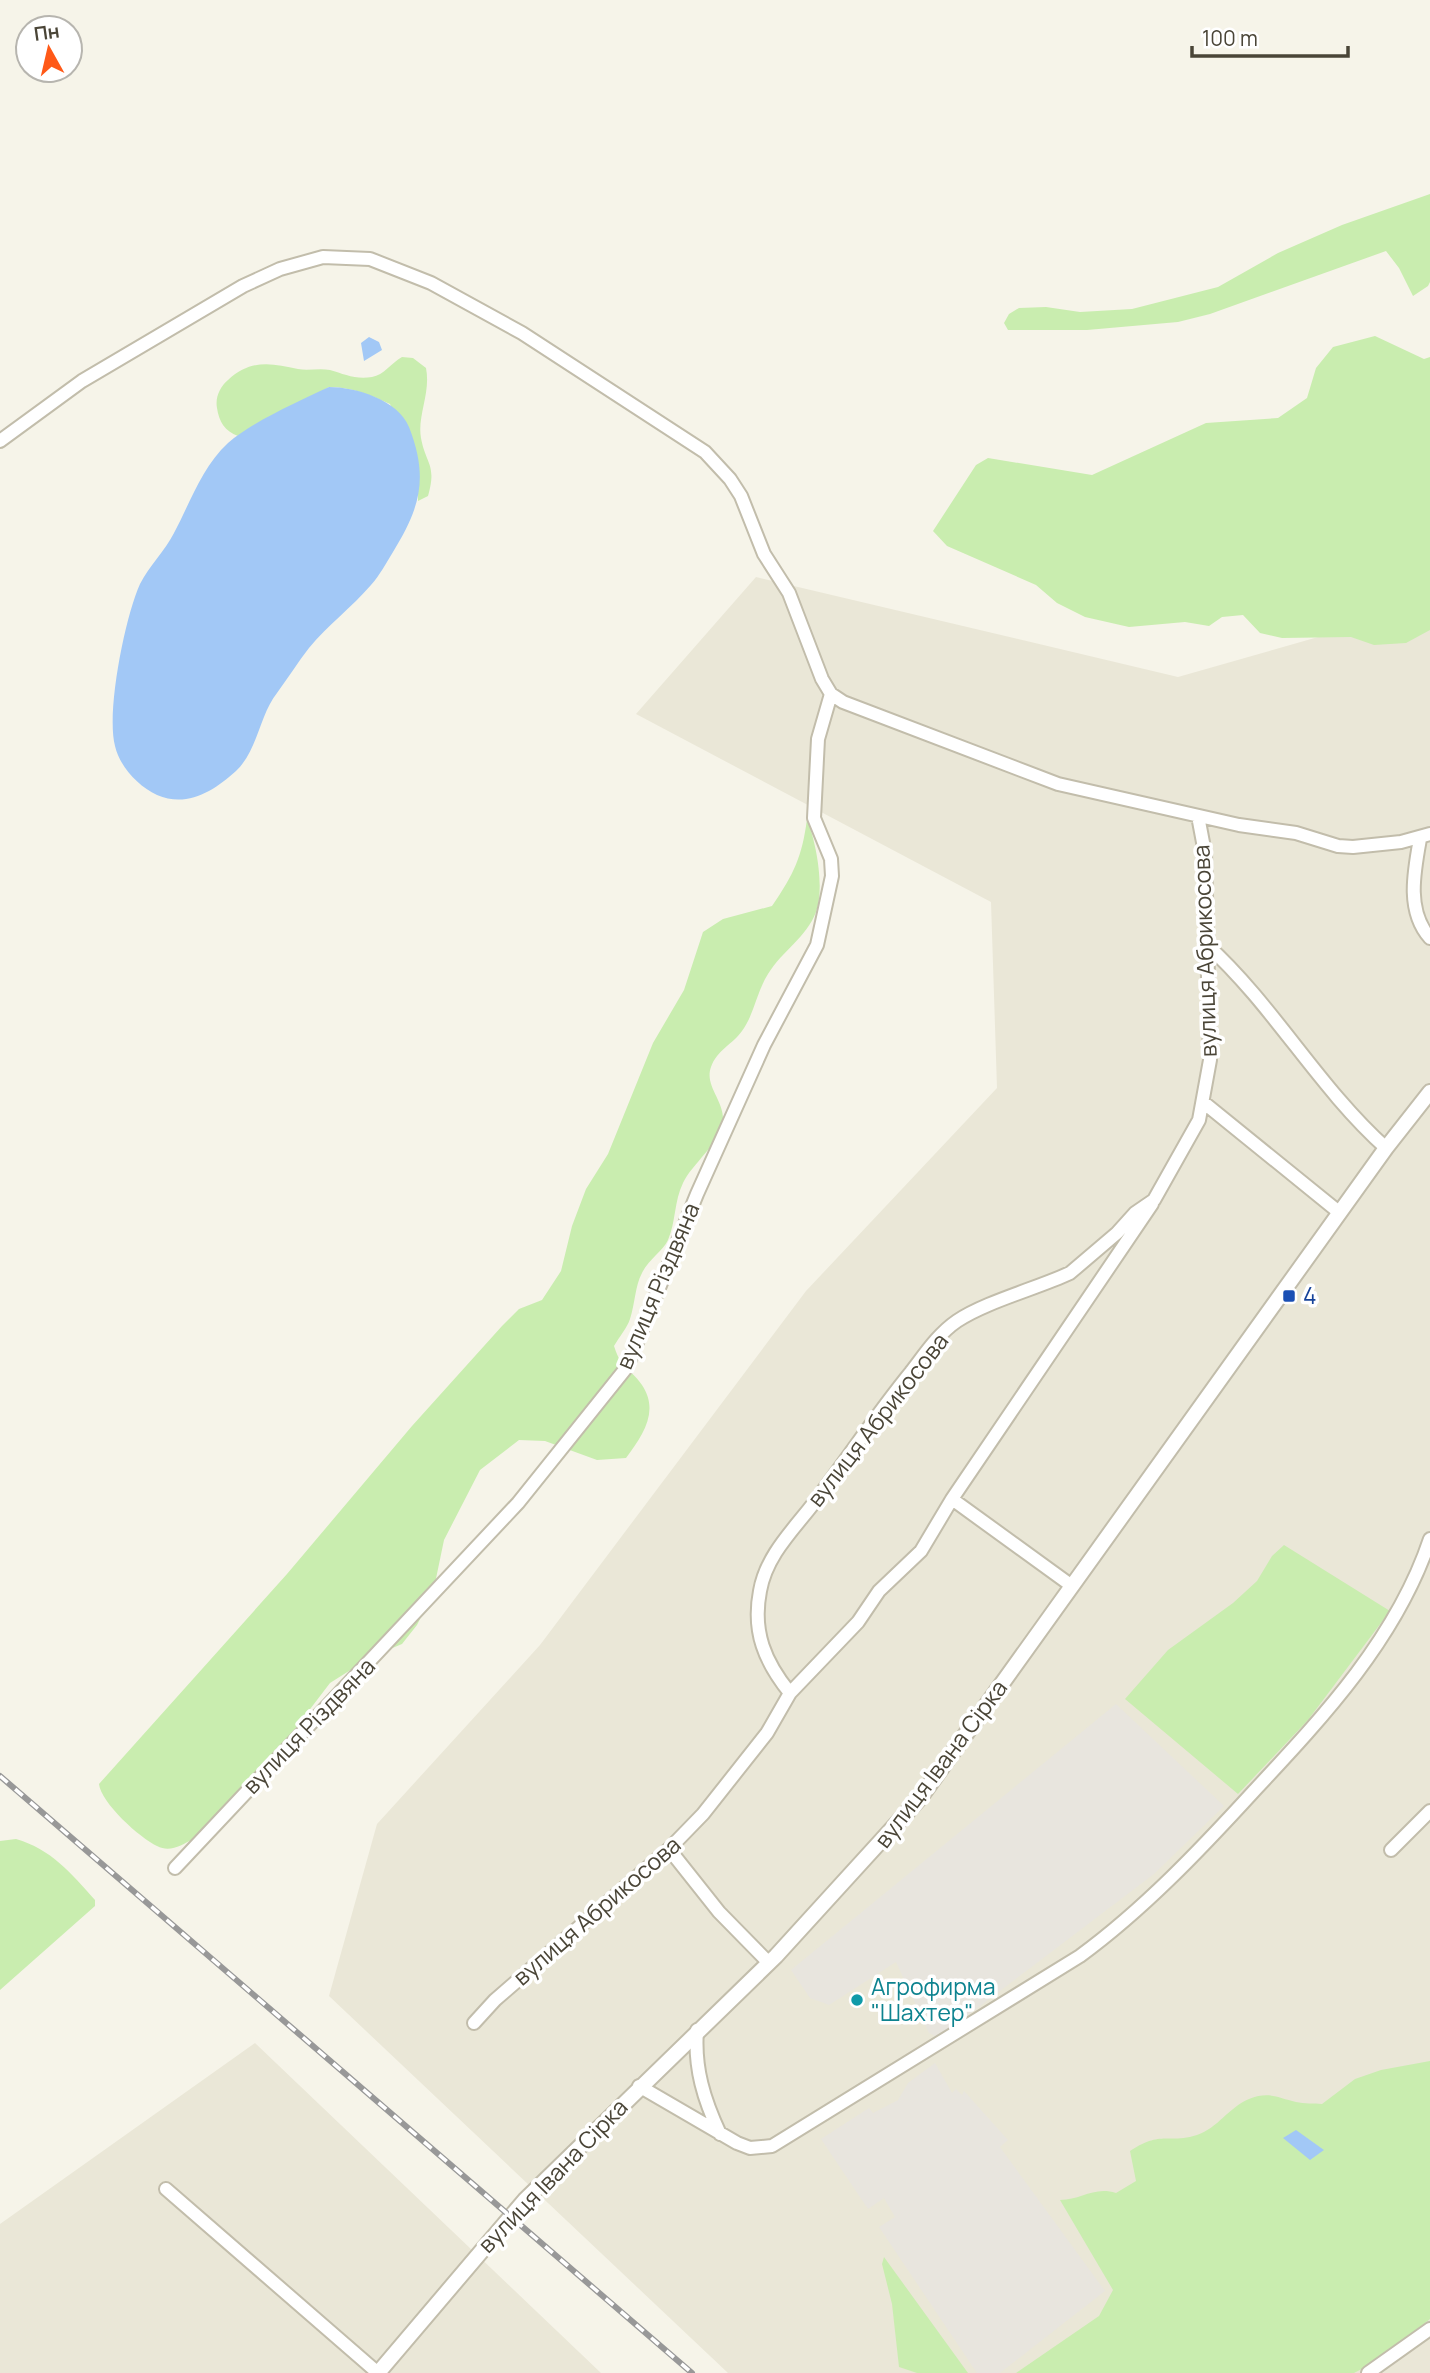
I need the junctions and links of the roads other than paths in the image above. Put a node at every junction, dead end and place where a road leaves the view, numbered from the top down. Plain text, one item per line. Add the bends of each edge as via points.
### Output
1 (0, 441) edge
2 (831, 694) junction
3 (1198, 816) junction
4 (1425, 836) edge
5 (1430, 938) edge
6 (1207, 945) junction
7 (1430, 1092) edge
8 (1203, 1102) junction
9 (1386, 1148) junction
10 (1154, 1200) junction
11 (1340, 1213) junction
12 (952, 1499) junction
13 (1430, 1539) edge
14 (1072, 1586) junction
15 (790, 1693) junction
16 (1430, 1811) edge
17 (669, 1849) junction
18 (1391, 1850) dead end
19 (175, 1868) dead end
20 (769, 1963) junction
21 (474, 2023) dead end
22 (697, 2030) junction
23 (639, 2086) junction
24 (720, 2135) junction
25 (166, 2189) dead end
26 (1430, 2329) edge
27 (378, 2373) edge
28 (1368, 2373) edge

1 - 2 street via 82,382 243,286 323,257 370,260 431,283 522,333 705,452 741,496 764,554 789,593
2 - 3 street via 872,715 1058,783
2 - 19 street, вулиця Різдвяна via 818,739 814,818 831,859 832,876 817,945 764,1045 708,1169 627,1367 518,1503
3 - 4 street via 1296,833 1338,846
3 - 6 street, вулиця Абрикосова via 1205,853
4 - 5 street via 1414,902 1417,921
6 - 8 street, вулиця Абрикосова via 1210,1059
6 - 9 street via 1256,995 1334,1097
7 - 9 street, вулиця Івана Сірка
8 - 10 street, вулиця Абрикосова via 1199,1120
8 - 11 street
9 - 11 street, вулиця Івана Сірка
10 - 12 street, вулиця Абрикосова
10 - 15 street, вулиця Абрикосова via 1070,1273 959,1319 941,1334 878,1412 765,1571 758,1635 767,1662
11 - 14 street, вулиця Івана Сірка
12 - 14 street
12 - 15 street, вулиця Абрикосова via 921,1551 879,1591 858,1622
13 - 24 street via 1392,1619 1338,1698 1217,1831 1114,1930 1080,1956 772,2146 750,2148
14 - 20 street, вулиця Івана Сірка via 920,1798
15 - 17 street, вулиця Абрикосова via 743,1763
16 - 18 street
17 - 20 street via 719,1912
17 - 21 street, вулиця Абрикосова
20 - 22 street, вулиця Івана Сірка
22 - 23 street, вулиця Івана Сірка
22 - 24 street via 698,2074
23 - 24 street
23 - 27 street, вулиця Івана Сірка via 518,2208
25 - 27 street
26 - 28 street

